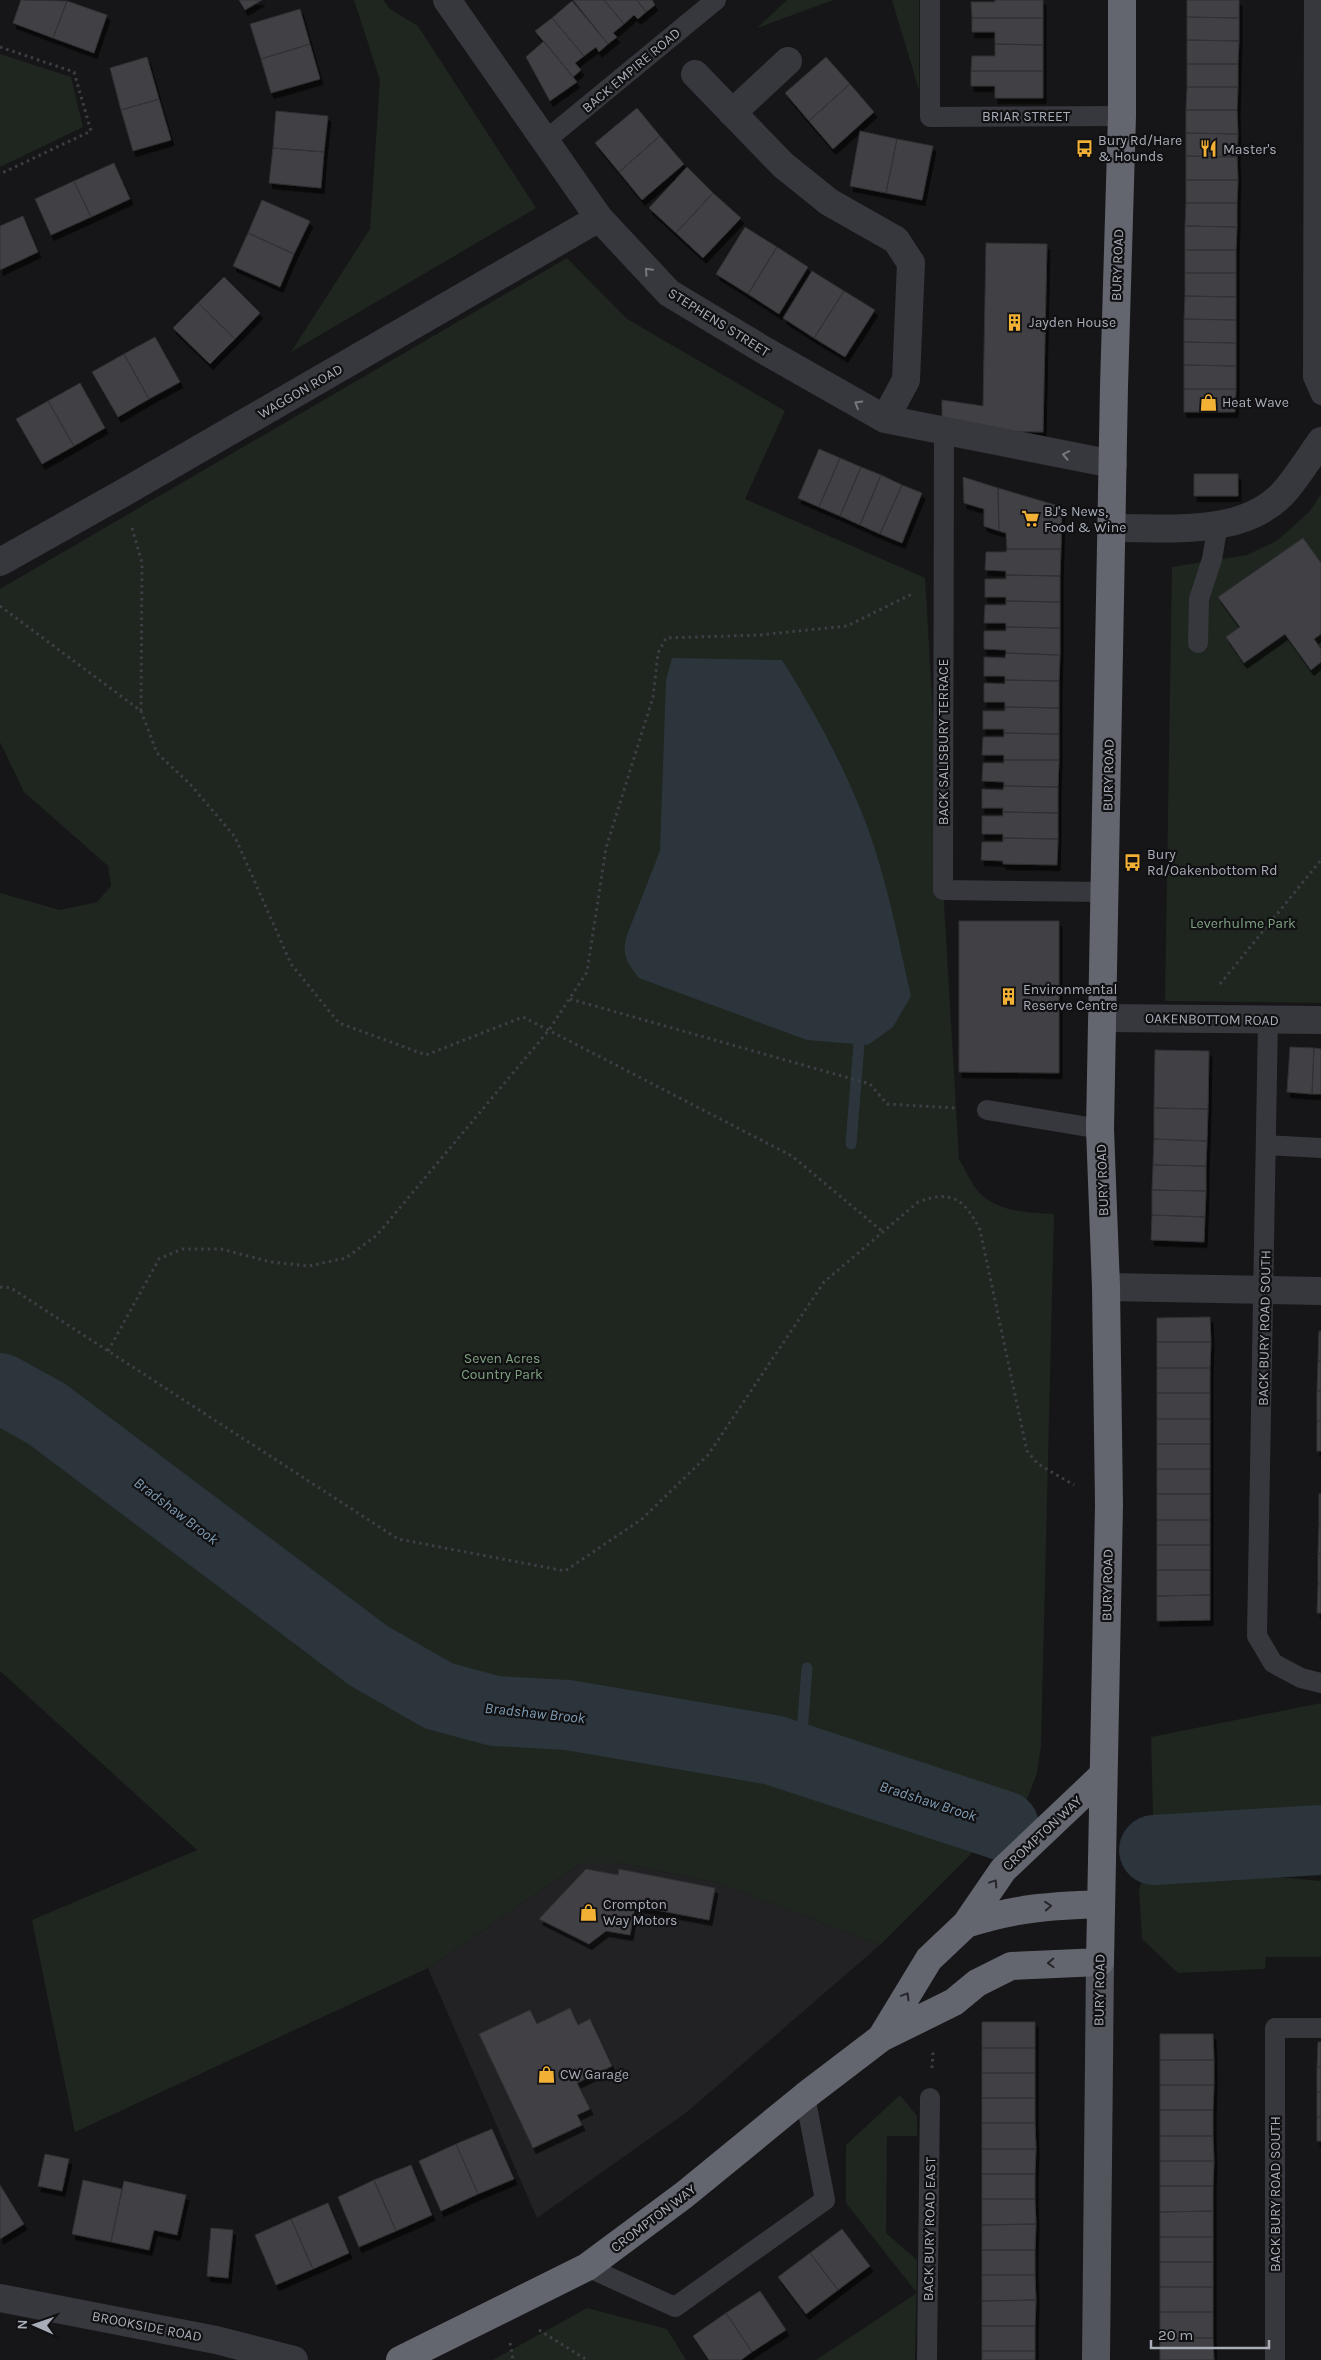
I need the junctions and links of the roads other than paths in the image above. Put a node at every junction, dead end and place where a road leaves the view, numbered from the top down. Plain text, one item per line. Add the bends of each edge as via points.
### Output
1 (447, 0) edge
2 (716, 0) edge
3 (930, 0) edge
4 (1122, 0) edge
5 (1314, 0) edge
6 (788, 61) dead end
7 (695, 74) dead end
8 (732, 113) junction
9 (1122, 116) junction
10 (546, 140) junction
11 (599, 218) junction
12 (1321, 395) edge
13 (885, 419) junction
14 (944, 431) junction
15 (1321, 441) edge
16 (1113, 464) junction
17 (1218, 524) junction
18 (1112, 528) junction
19 (0, 562) edge
20 (1198, 643) dead end
21 (1106, 892) junction
22 (1103, 1018) junction
23 (1268, 1019) junction
24 (1321, 1020) edge
25 (987, 1110) road end
26 (1100, 1129) junction
27 (1267, 1145) junction
28 (1321, 1148) edge
29 (1106, 1287) junction
30 (1265, 1289) junction
31 (1321, 1291) edge
32 (1321, 1683) edge
33 (1102, 1776) junction
34 (1100, 1904) junction
35 (966, 1924) junction
36 (1100, 1962) junction
37 (1321, 2028) edge
38 (881, 2038) junction
39 (805, 2096) junction
40 (930, 2098) road end
41 (587, 2267) junction
42 (0, 2298) edge
43 (294, 2360) edge
44 (400, 2360) edge
45 (927, 2360) edge
46 (1096, 2360) edge
47 (1275, 2360) edge

1 - 10 street, STEPHENS STREET
2 - 10 lane, BACK EMPIRE ROAD
3 - 9 lane, BRIAR STREET via 930,117
4 - 9 highway, BURY ROAD
5 - 12 lane via 1313,377
6 - 8 street
7 - 8 street
8 - 13 street via 783,165 829,202 896,240 911,263 906,380
9 - 16 highway, BURY ROAD
10 - 11 street, STEPHENS STREET
13 -> 11 street, STEPHENS STREET via 669,293
11 - 19 street, WAGGON ROAD
13 - 14 street, STEPHENS STREET
16 -> 14 street, STEPHENS STREET
14 - 21 lane, BACK SALISBURY TERRACE via 943,890
15 - 17 street via 1284,492 1251,517
16 - 18 highway, BURY ROAD
17 - 18 street
17 - 20 lane via 1200,599
18 - 21 highway, BURY ROAD
21 - 22 highway, BURY ROAD
22 - 23 street, OAKENBOTTOM ROAD
22 - 26 highway, BURY ROAD
23 - 24 street, OAKENBOTTOM ROAD
23 - 27 lane, BACK BURY ROAD SOUTH
25 - 26 lane
26 - 29 highway, BURY ROAD
27 - 28 lane
27 - 30 lane, BACK BURY ROAD SOUTH
29 - 30 street
29 - 33 highway, BURY ROAD via 1109,1505
30 - 31 street
30 - 32 lane, BACK BURY ROAD SOUTH via 1257,1636 1273,1662 1301,1678
33 - 34 highway, BURY ROAD
35 -> 33 highway, CROMPTON WAY via 1003,1870
35 -> 34 highway via 1025,1908
34 - 36 highway, BURY ROAD
38 -> 35 highway, CROMPTON WAY via 929,1959
36 -> 38 highway, CROMPTON WAY via 1011,1966 977,1983 954,2002
36 - 46 main road, BURY ROAD
37 - 47 lane, BACK BURY ROAD SOUTH via 1275,2028
38 - 39 highway, CROMPTON WAY
39 - 41 highway, CROMPTON WAY via 684,2196
39 - 41 lane via 825,2200 675,2307
40 - 45 lane, BACK BURY ROAD EAST
41 - 44 highway, CROMPTON WAY
42 - 43 street, BROOKSIDE ROAD via 216,2340

